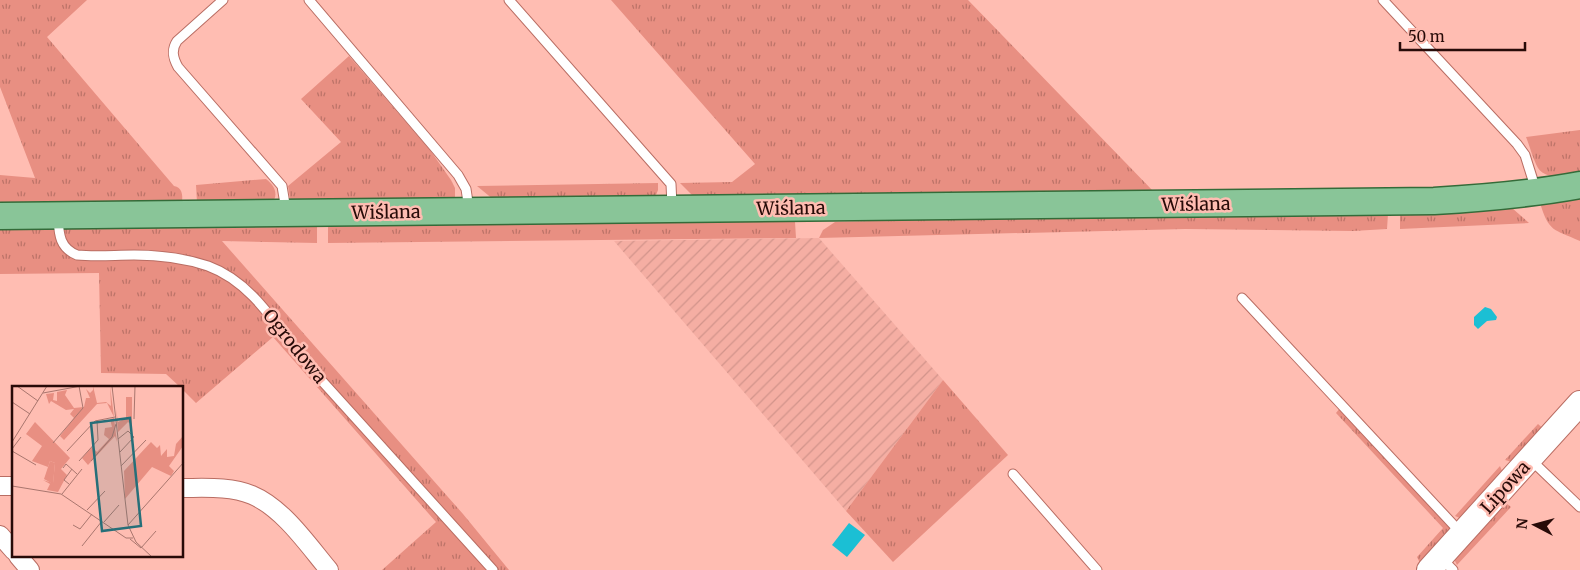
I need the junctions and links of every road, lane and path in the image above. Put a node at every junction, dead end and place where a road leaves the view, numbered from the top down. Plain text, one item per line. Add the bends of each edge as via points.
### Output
1 (223, 0) edge
2 (309, 0) edge
3 (509, 0) edge
4 (1383, 0) edge
5 (1580, 185) edge
6 (1536, 192) junction
7 (672, 210) junction
8 (469, 212) junction
9 (287, 214) junction
10 (0, 216) edge
11 (58, 216) junction
12 (1242, 298) dead end
13 (1580, 403) edge
14 (1530, 458) junction
15 (1013, 474) dead end
16 (184, 488) edge
17 (1580, 507) edge
18 (1462, 534) junction
19 (0, 535) edge
20 (12, 549) edge
21 (20, 558) edge
22 (1441, 566) edge
23 (30, 570) edge
24 (330, 570) edge
25 (493, 570) edge
26 (1097, 570) edge

1 - 9 lane via 177,42 174,59 282,186
2 - 8 lane via 458,175 466,189
3 - 7 lane via 671,184
4 - 6 lane via 1517,144 1525,155
5 - 6 main road, Wiślana
6 - 7 main road, Wiślana via 1434,201
7 - 8 main road, Wiślana
8 - 9 main road, Wiślana
9 - 11 main road, Wiślana
10 - 11 main road, Wiślana
11 - 25 lane, Ogrodowa via 61,240 77,255 170,257 208,266 247,290 297,353
12 - 18 lane
13 - 14 street, Lipowa
14 - 17 lane
14 - 18 street, Lipowa
15 - 26 lane
16 - 24 street via 235,490 251,494 272,507
18 - 22 street, Lipowa
19 - 20 street
21 - 23 street

